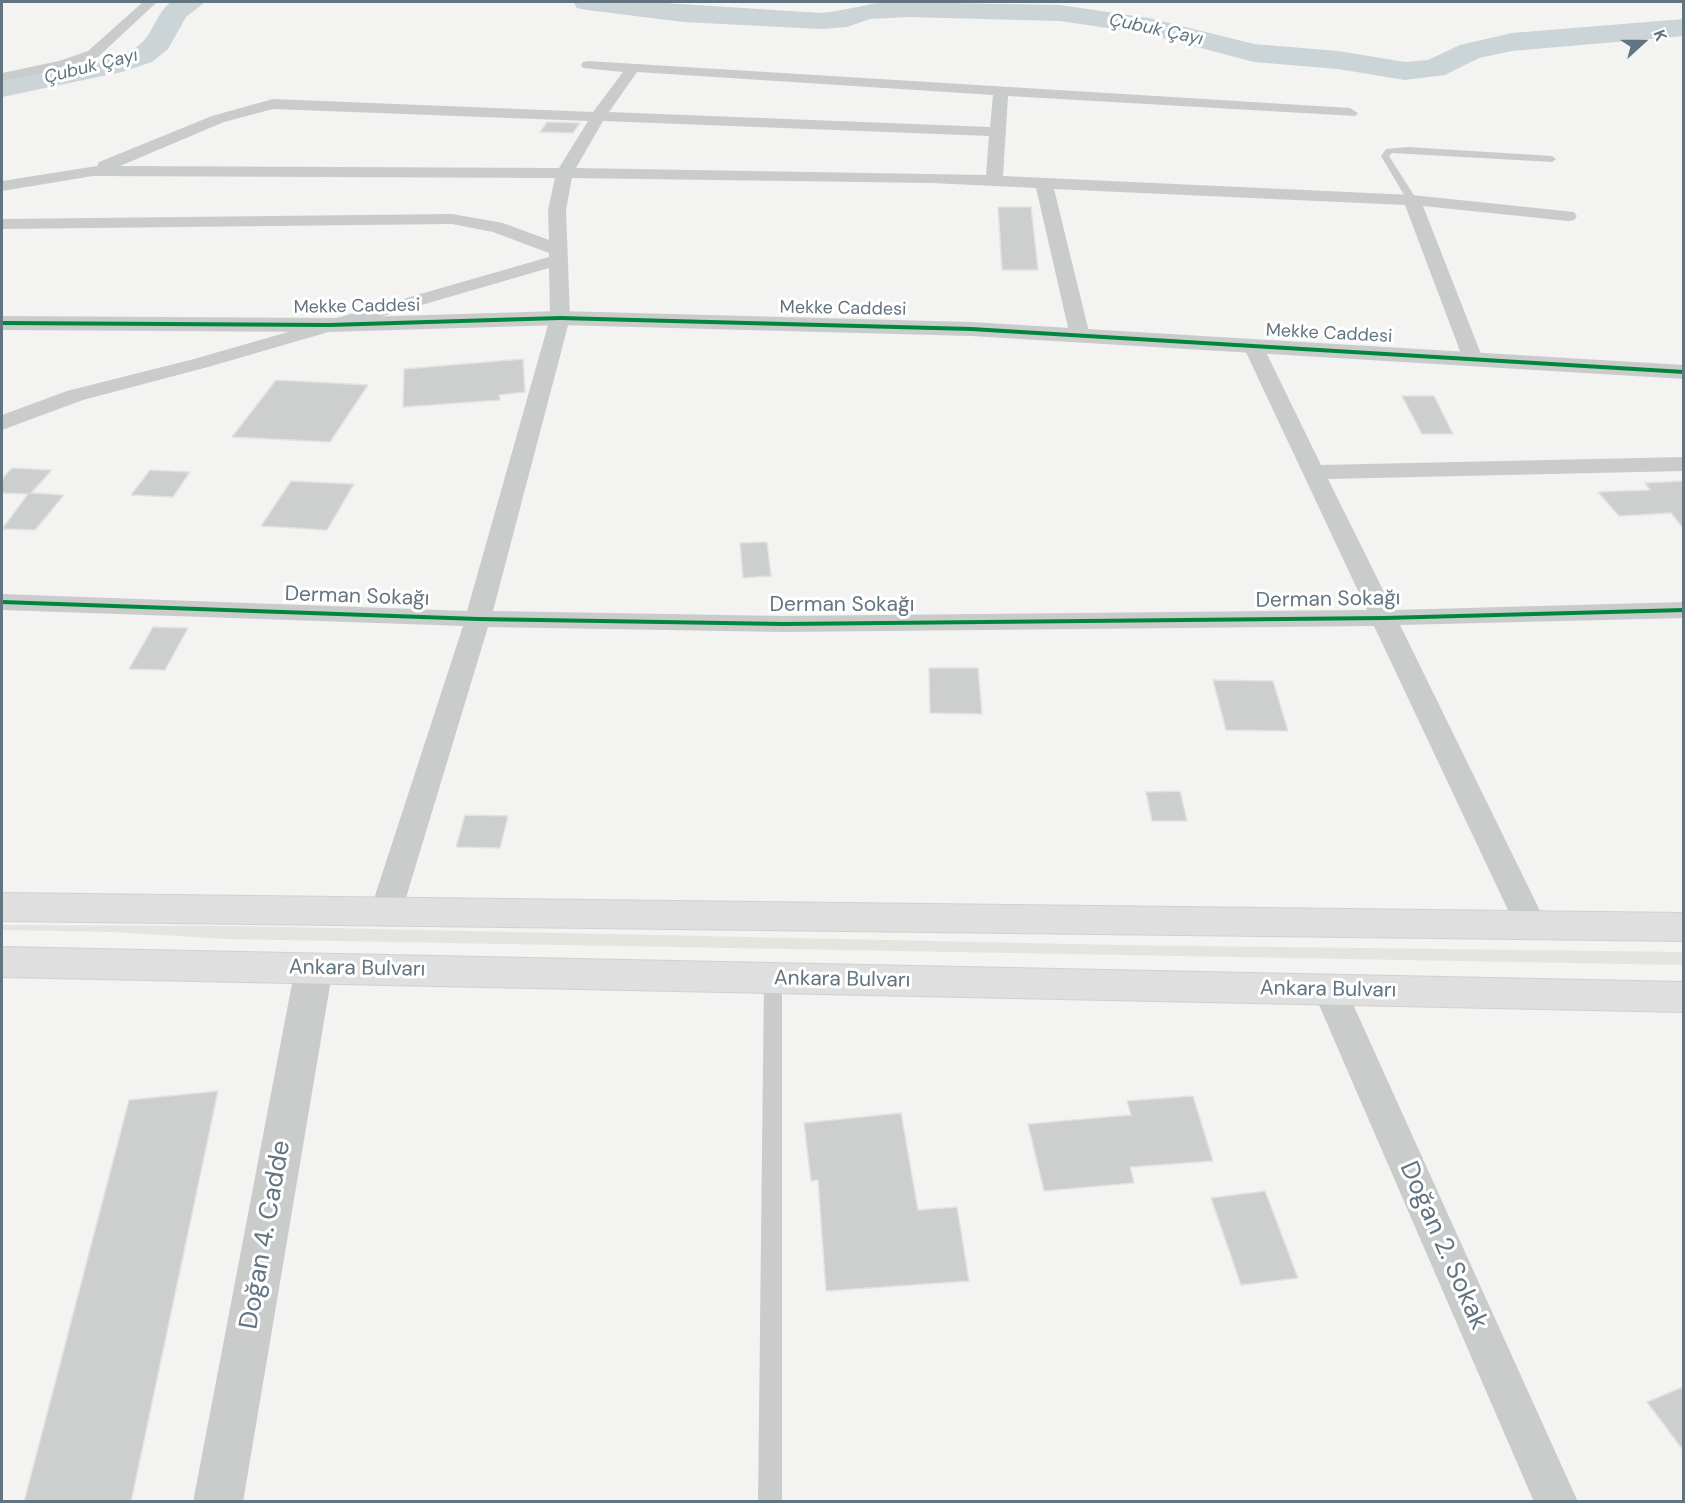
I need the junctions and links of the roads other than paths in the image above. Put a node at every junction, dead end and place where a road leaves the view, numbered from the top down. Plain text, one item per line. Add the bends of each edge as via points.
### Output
1 (150, 2) edge
2 (588, 65) dead end
3 (633, 68) junction
4 (2, 77) edge
5 (1001, 90) junction
6 (1350, 113) dead end
7 (599, 116) junction
8 (997, 132) junction
9 (1552, 159) dead end
10 (93, 171) junction
11 (565, 172) junction
12 (994, 181) junction
13 (1044, 184) junction
14 (2, 186) edge
15 (1412, 201) junction
16 (1568, 216) dead end
17 (2, 224) edge
18 (559, 255) junction
19 (560, 318) junction
20 (2, 323) edge
21 (329, 325) junction
22 (1080, 336) junction
23 (1253, 346) junction
24 (1473, 359) junction
25 (1683, 372) edge
26 (2, 423) edge
27 (1683, 464) edge
28 (1314, 472) junction
29 (2, 602) edge
30 (1683, 610) edge
31 (1384, 618) junction
32 (478, 619) junction
33 (2, 907) edge
34 (386, 911) junction
35 (1531, 925) junction
36 (1683, 927) edge
37 (2, 962) edge
38 (314, 968) junction
39 (774, 978) junction
40 (1330, 991) junction
41 (1683, 997) edge
42 (218, 1502) edge
43 (770, 1502) edge
44 (1556, 1502) edge

1 - 4 street via 93,54 63,65
2 - 3 street
3 - 5 street
3 - 7 street
5 - 6 street
5 - 8 street
7 - 8 street
7 - 10 street via 273,104 218,119
7 - 11 street
8 - 12 street
9 - 15 lane via 1389,151 1385,156
10 - 11 street
10 - 14 street
11 - 12 street
11 - 18 street via 557,210
12 - 13 street
13 - 15 street
13 - 22 street
15 - 16 street
15 - 24 street
17 - 18 street via 452,219 497,227
18 - 19 street
18 - 21 street
19 - 21 street, Mekke Caddesi
19 - 22 street, Mekke Caddesi via 971,329
19 - 32 street
20 - 21 street, Mekke Caddesi
21 - 26 street via 37,406
22 - 23 street, Mekke Caddesi
23 - 24 street, Mekke Caddesi
23 - 28 street
24 - 25 street, Mekke Caddesi
27 - 28 street
28 - 31 street
29 - 32 street, Derman Sokağı
30 - 31 street, Derman Sokağı
31 - 32 street, Derman Sokağı via 796,624
31 - 35 street
32 - 34 street
33 - 34 main road
34 - 35 main road
35 - 36 main road
37 - 38 main road, Ankara Bulvarı
38 - 39 main road, Ankara Bulvarı
38 - 42 street, Doğan 4. Cadde
39 - 40 main road, Ankara Bulvarı
39 - 43 lane
40 - 41 main road, Ankara Bulvarı
40 - 44 street, Doğan 2. Sokak

